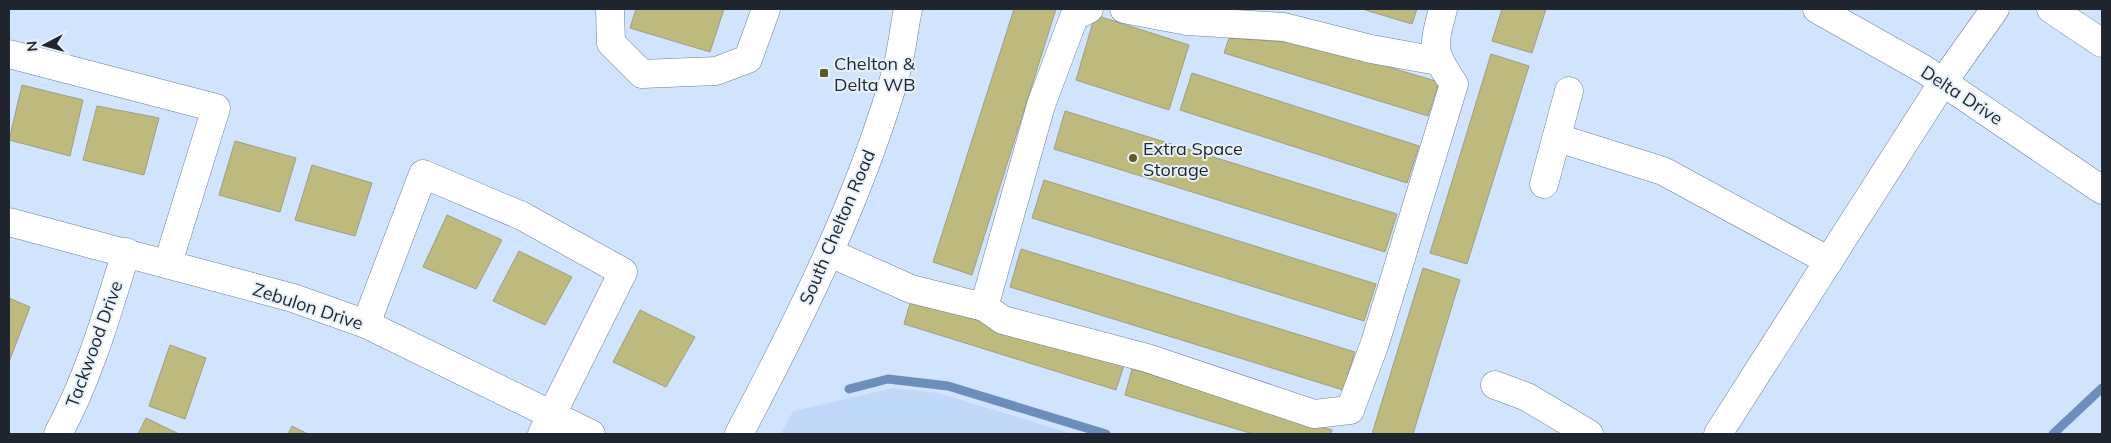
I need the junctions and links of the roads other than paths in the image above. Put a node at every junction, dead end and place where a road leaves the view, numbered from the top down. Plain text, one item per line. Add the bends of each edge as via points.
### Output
1 (610, 9) edge
2 (766, 9) edge
3 (908, 9) edge
4 (1089, 9) edge
5 (1124, 9) edge
6 (1443, 9) edge
7 (1817, 9) edge
8 (1995, 9) edge
9 (2051, 9) edge
10 (2102, 43) edge
11 (9, 54) edge
12 (1438, 61) junction
13 (1943, 82) junction
14 (1569, 91) dead end
15 (1558, 138) junction
16 (1544, 184) dead end
17 (2102, 190) edge
18 (9, 222) edge
19 (126, 252) junction
20 (830, 253) junction
21 (1829, 261) junction
22 (168, 263) junction
23 (984, 307) junction
24 (366, 324) junction
25 (1495, 385) dead end
26 (546, 424) edge
27 (742, 433) edge
28 (58, 434) edge
29 (591, 434) edge
30 (1589, 434) edge
31 (1718, 434) edge

1 - 2 street via 611,43 642,74 716,72 748,59
3 - 20 street, South Chelton Road via 897,67 867,165
4 - 23 street via 1074,17 1041,105
5 - 12 street via 1187,21 1284,27 1371,49
6 - 12 street via 1435,39
7 - 13 street, Delta Drive
8 - 13 street
9 - 10 street
11 - 22 street via 216,108
12 - 23 street via 1454,84 1375,343 1350,410 1314,414 1146,358 1003,320
13 - 17 street, Delta Drive
13 - 21 street
14 - 15 street
15 - 16 street
15 - 21 street via 1663,171
18 - 19 street, Zebulon Drive
19 - 22 street, Zebulon Drive
19 - 28 street, Tackwood Drive via 97,346
20 - 23 street via 911,289
20 - 27 street, South Chelton Road
21 - 31 street
22 - 24 street, Zebulon Drive via 293,298
24 - 26 street, Zebulon Drive
24 - 26 street via 423,174 522,216 624,272
25 - 30 street via 1528,397
26 - 29 street, Zebulon Drive

